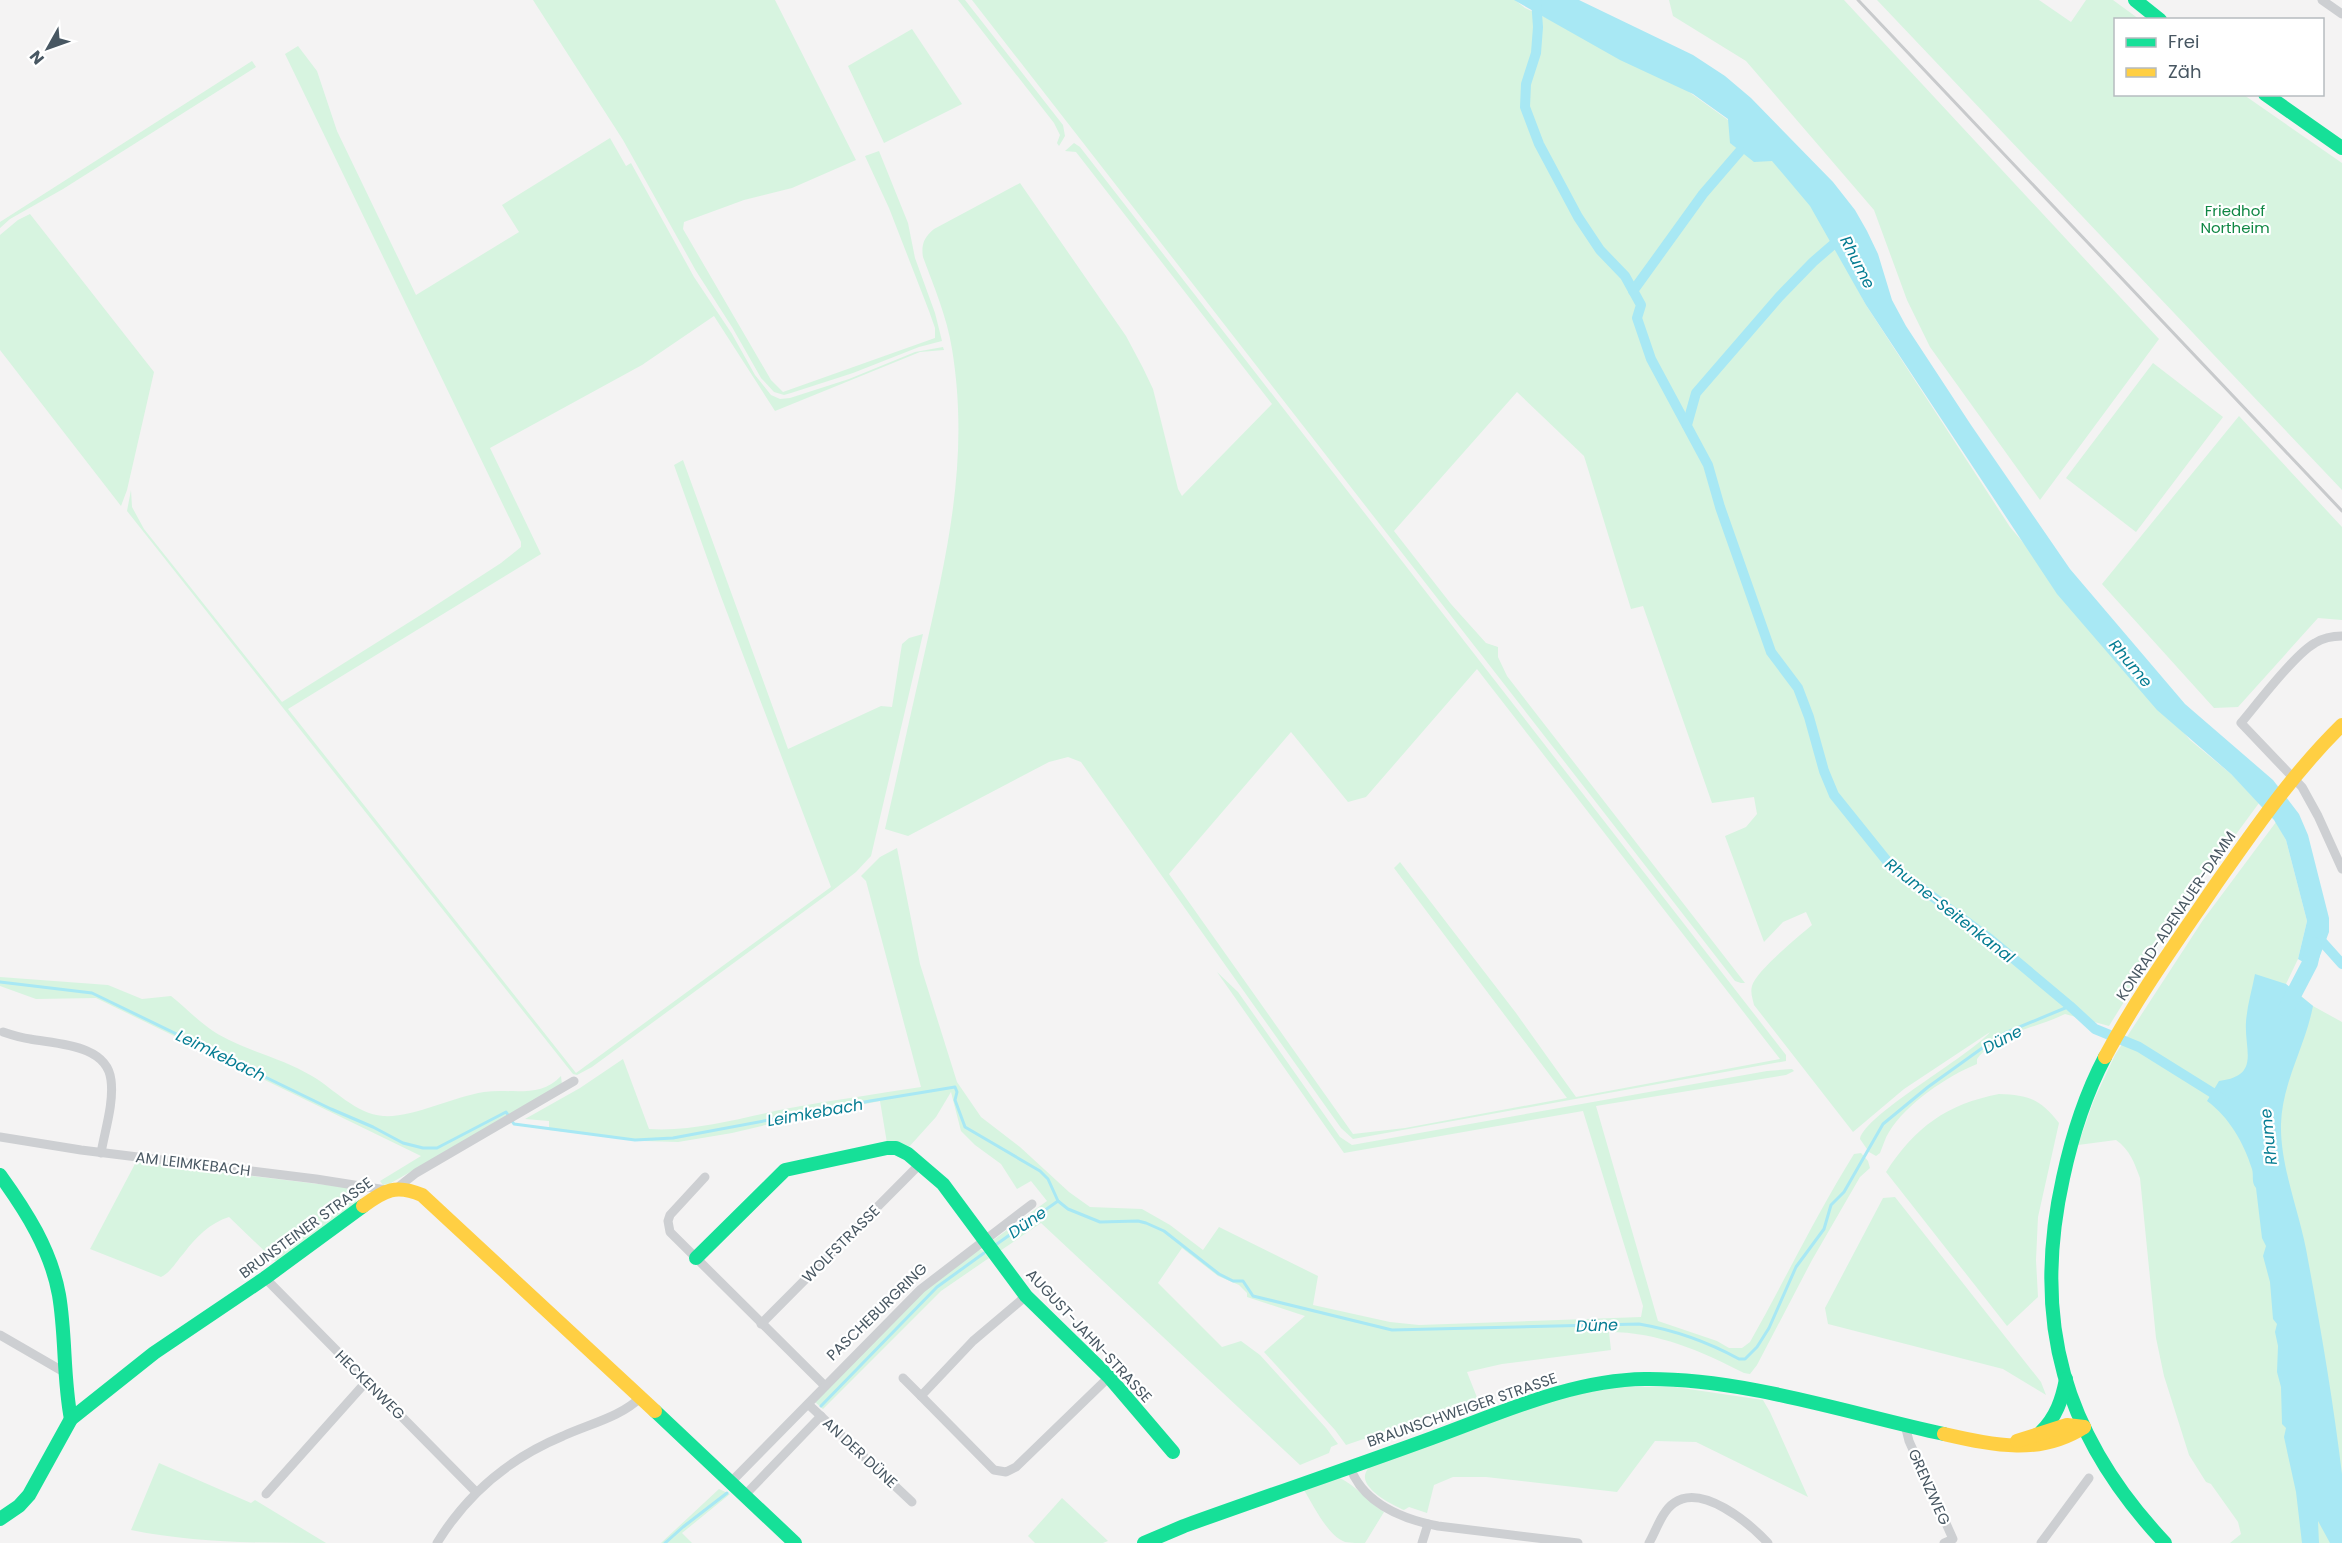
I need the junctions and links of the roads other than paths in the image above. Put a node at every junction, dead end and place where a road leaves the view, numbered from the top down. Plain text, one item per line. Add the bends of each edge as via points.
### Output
1 (2135, 0) edge
2 (2322, 0) edge
3 (2342, 14) edge
4 (2158, 18) edge
5 (2268, 96) edge
6 (2342, 148) edge
7 (2342, 636) edge
8 (2342, 725) edge
9 (2342, 869) edge
10 (3, 1032) dead end
11 (574, 1081) dead end
12 (0, 1137) edge
13 (101, 1153) junction
14 (920, 1164) junction
15 (0, 1175) edge
16 (705, 1177) dead end
17 (391, 1189) junction
18 (1032, 1204) dead end
19 (983, 1241) junction
20 (696, 1258) junction
21 (265, 1278) junction
22 (1026, 1296) junction
23 (761, 1324) junction
24 (0, 1335) edge
25 (64, 1372) junction
26 (1109, 1377) junction
27 (903, 1378) dead end
28 (2066, 1379) junction
29 (366, 1382) junction
30 (825, 1386) junction
31 (921, 1395) junction
32 (641, 1396) junction
33 (808, 1404) junction
34 (821, 1416) junction
35 (71, 1419) junction
36 (1905, 1425) junction
37 (2084, 1427) junction
38 (2039, 1434) junction
39 (2010, 1444) junction
40 (1173, 1452) dead end
41 (1350, 1467) junction
42 (2089, 1478) dead end
43 (731, 1482) junction
44 (476, 1492) junction
45 (266, 1494) dead end
46 (745, 1495) junction
47 (912, 1502) dead end
48 (0, 1519) edge
49 (1428, 1524) junction
50 (437, 1543) edge
51 (795, 1543) edge
52 (1144, 1543) edge
53 (1422, 1543) edge
54 (1578, 1543) edge
55 (1649, 1543) edge
56 (1768, 1543) edge
57 (1944, 1543) edge
58 (2041, 1543) edge
59 (2165, 1543) edge

1 - 4 main road
2 - 3 street
5 - 6 main road
7 - 9 street via 2313,644 2241,723 2302,787
8 - 28 main road, KONRAD-ADENAUER-DAMM via 2303,765 2148,983 2090,1091 2071,1143 2054,1237 2052,1308 2055,1339
10 - 13 street via 82,1050 105,1065 111,1085
11 - 17 street
12 - 13 street, AM LEIMKEBACH
13 - 17 street, AM LEIMKEBACH
14 - 19 main road via 948,1190
14 - 20 main road via 903,1151 887,1148 789,1168
14 - 23 street, WOLFSTRASSE
15 - 25 main road via 30,1222 54,1275
16 - 20 street via 668,1221 670,1232
17 - 21 main road, BRUNSTEINER STRASSE via 367,1202
17 - 32 main road, BRUNSTEINER STRASSE via 413,1190 433,1203
18 - 19 street, PASCHEBURGRING
19 - 22 main road, AUGUST-JAHN-STRASSE
19 - 30 street, PASCHEBURGRING via 921,1288
20 - 23 street
21 - 29 street, HECKENWEG
21 - 35 main road, BRUNSTEINER STRASSE via 154,1353
22 - 26 main road, AUGUST-JAHN-STRASSE
22 - 31 street via 973,1341
23 - 30 street
24 - 25 street
25 - 35 main road
26 - 31 street via 1016,1467 1006,1472 994,1470
26 - 40 main road, AUGUST-JAHN-STRASSE
27 - 31 street
28 - 37 main road, KONRAD-ADENAUER-DAMM
28 - 38 main road via 2058,1412
29 - 44 street, HECKENWEG
29 - 45 street
30 - 33 street, PASCHEBURGRING
32 - 43 main road, BRUNSTEINER STRASSE
32 - 44 street via 620,1412 531,1451
33 - 34 street, AN DER DÜNE
33 - 43 street, PASCHEBURGRING
34 - 46 street
34 - 47 street, AN DER DÜNE
35 - 48 main road via 29,1495
36 - 39 main road, BRAUNSCHWEIGER STRASSE
36 - 41 main road, BRAUNSCHWEIGER STRASSE via 1702,1383 1650,1379 1606,1382 1518,1405
36 - 57 street, GRENZWEG via 1953,1539
37 - 38 main road via 2067,1425
37 - 39 main road, BRAUNSCHWEIGER STRASSE via 2070,1437 2037,1445
37 - 59 main road, KONRAD-ADENAUER-DAMM via 2120,1492
38 - 39 main road
41 - 49 street via 1361,1488 1383,1506
41 - 52 main road, BRAUNSCHWEIGER STRASSE
42 - 58 street
43 - 46 main road, BRUNSTEINER STRASSE
44 - 50 street
46 - 51 main road, BRUNSTEINER STRASSE
49 - 53 street
49 - 54 street
55 - 56 street via 1671,1505 1682,1499 1698,1498 1742,1519

